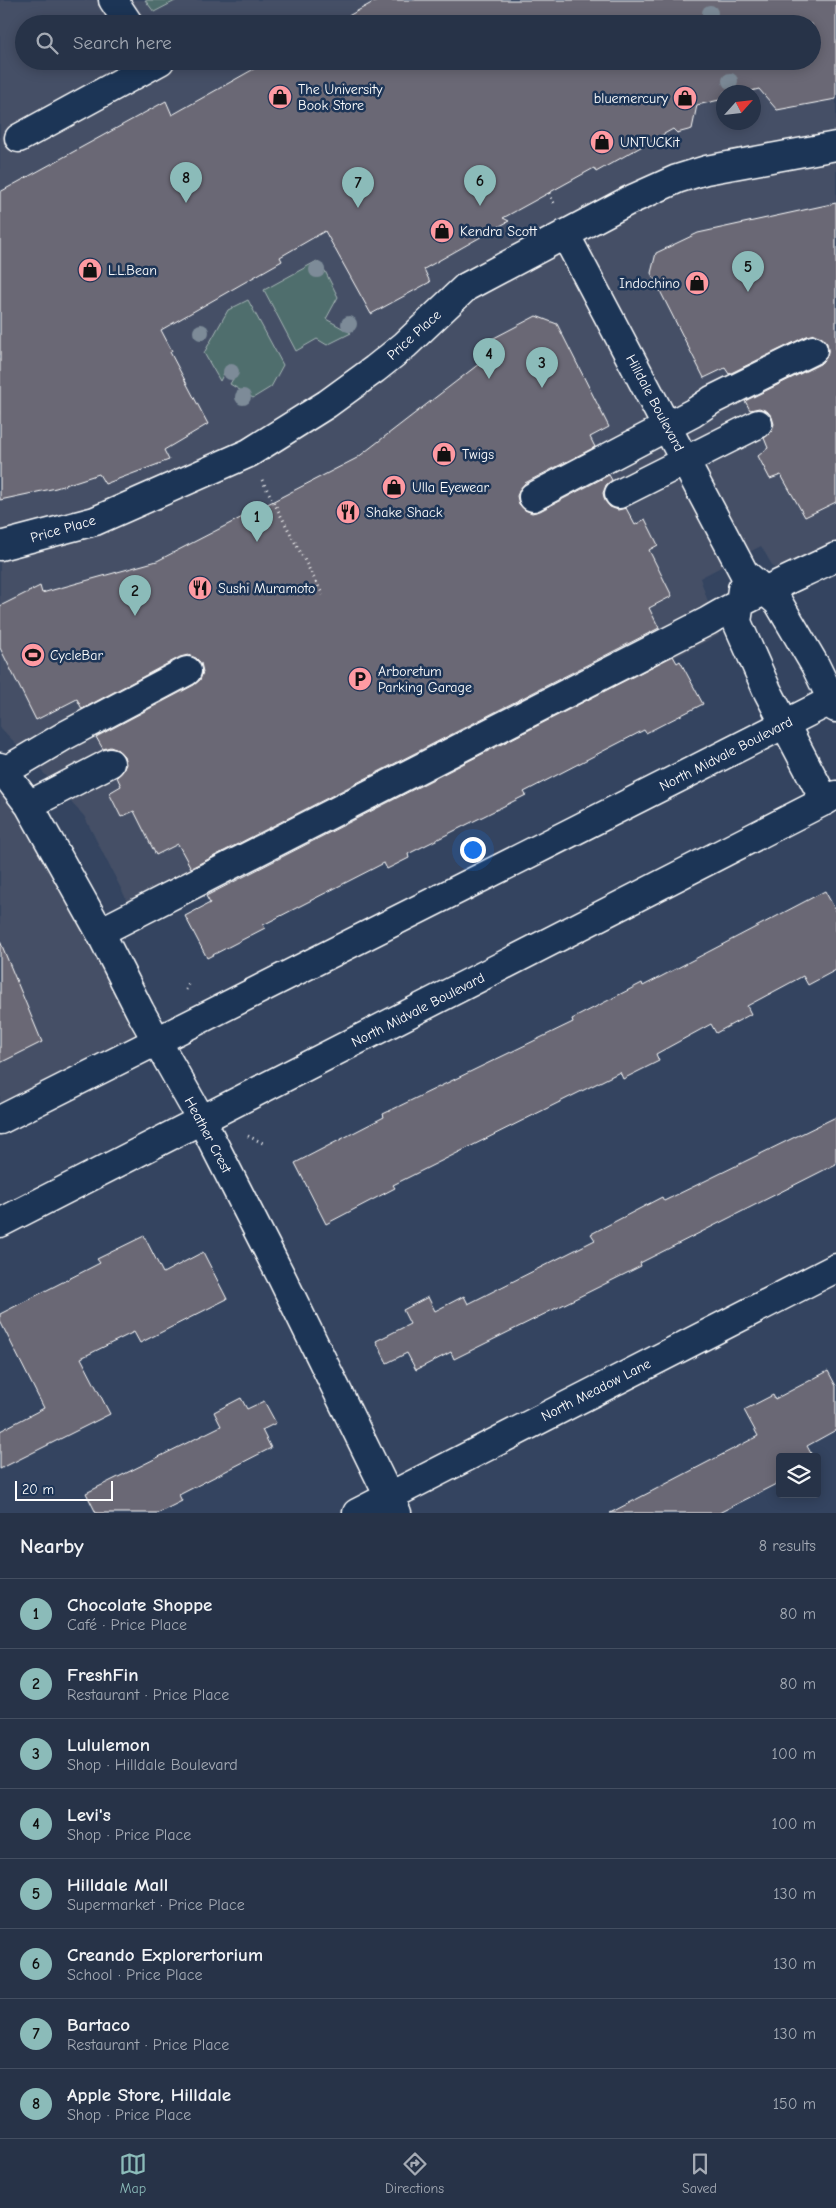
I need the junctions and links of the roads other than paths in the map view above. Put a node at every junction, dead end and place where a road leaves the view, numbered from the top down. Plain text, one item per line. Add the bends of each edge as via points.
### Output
1 (113, 0) edge
2 (123, 15) edge
3 (142, 70) edge
4 (19, 138) dead end
5 (836, 146) edge
6 (565, 234) junction
7 (813, 350) dead end
8 (758, 424) dead end
9 (667, 427) junction
10 (685, 460) junction
11 (619, 494) dead end
12 (533, 497) dead end
13 (0, 546) edge
14 (836, 556) edge
15 (744, 572) junction
16 (766, 590) junction
17 (740, 601) junction
18 (187, 671) dead end
19 (835, 702) edge
20 (785, 724) junction
21 (110, 763) dead end
22 (1, 771) edge
23 (830, 798) edge
24 (29, 805) junction
25 (100, 932) junction
26 (157, 1041) junction
27 (201, 1119) junction
28 (0, 1120) edge
29 (0, 1222) edge
30 (836, 1268) edge
31 (393, 1505) edge
32 (357, 1513) edge

1 - 2 street
3 - 4 street
5 - 6 street, Price Place via 706,170 677,179
6 - 9 street, Hilldale Boulevard
6 - 13 street, Price Place via 466,287 375,369 250,453 95,521
7 - 9 street via 712,400
8 - 10 street
9 - 10 street, Hilldale Boulevard
9 - 12 street
10 - 11 street
10 - 15 street, Hilldale Boulevard
14 - 16 street
15 - 16 street, Hilldale Boulevard
15 - 17 street
16 - 17 street
16 - 19 street, Hilldale Boulevard via 778,602
17 - 20 street via 737,622
17 - 25 street via 708,621
18 - 22 street
19 - 20 street, North Midvale Boulevard
20 - 23 street
20 - 26 street, North Midvale Boulevard
21 - 24 street
22 - 24 street, Heather Crest
23 - 27 street, North Midvale Boulevard
24 - 25 street, Heather Crest
25 - 26 street, Heather Crest
26 - 27 street, Heather Crest
26 - 28 street, North Midvale Boulevard
27 - 29 street, North Midvale Boulevard
27 - 31 street, Heather Crest
30 - 31 street, North Meadow Lane
31 - 32 street, North Meadow Lane

